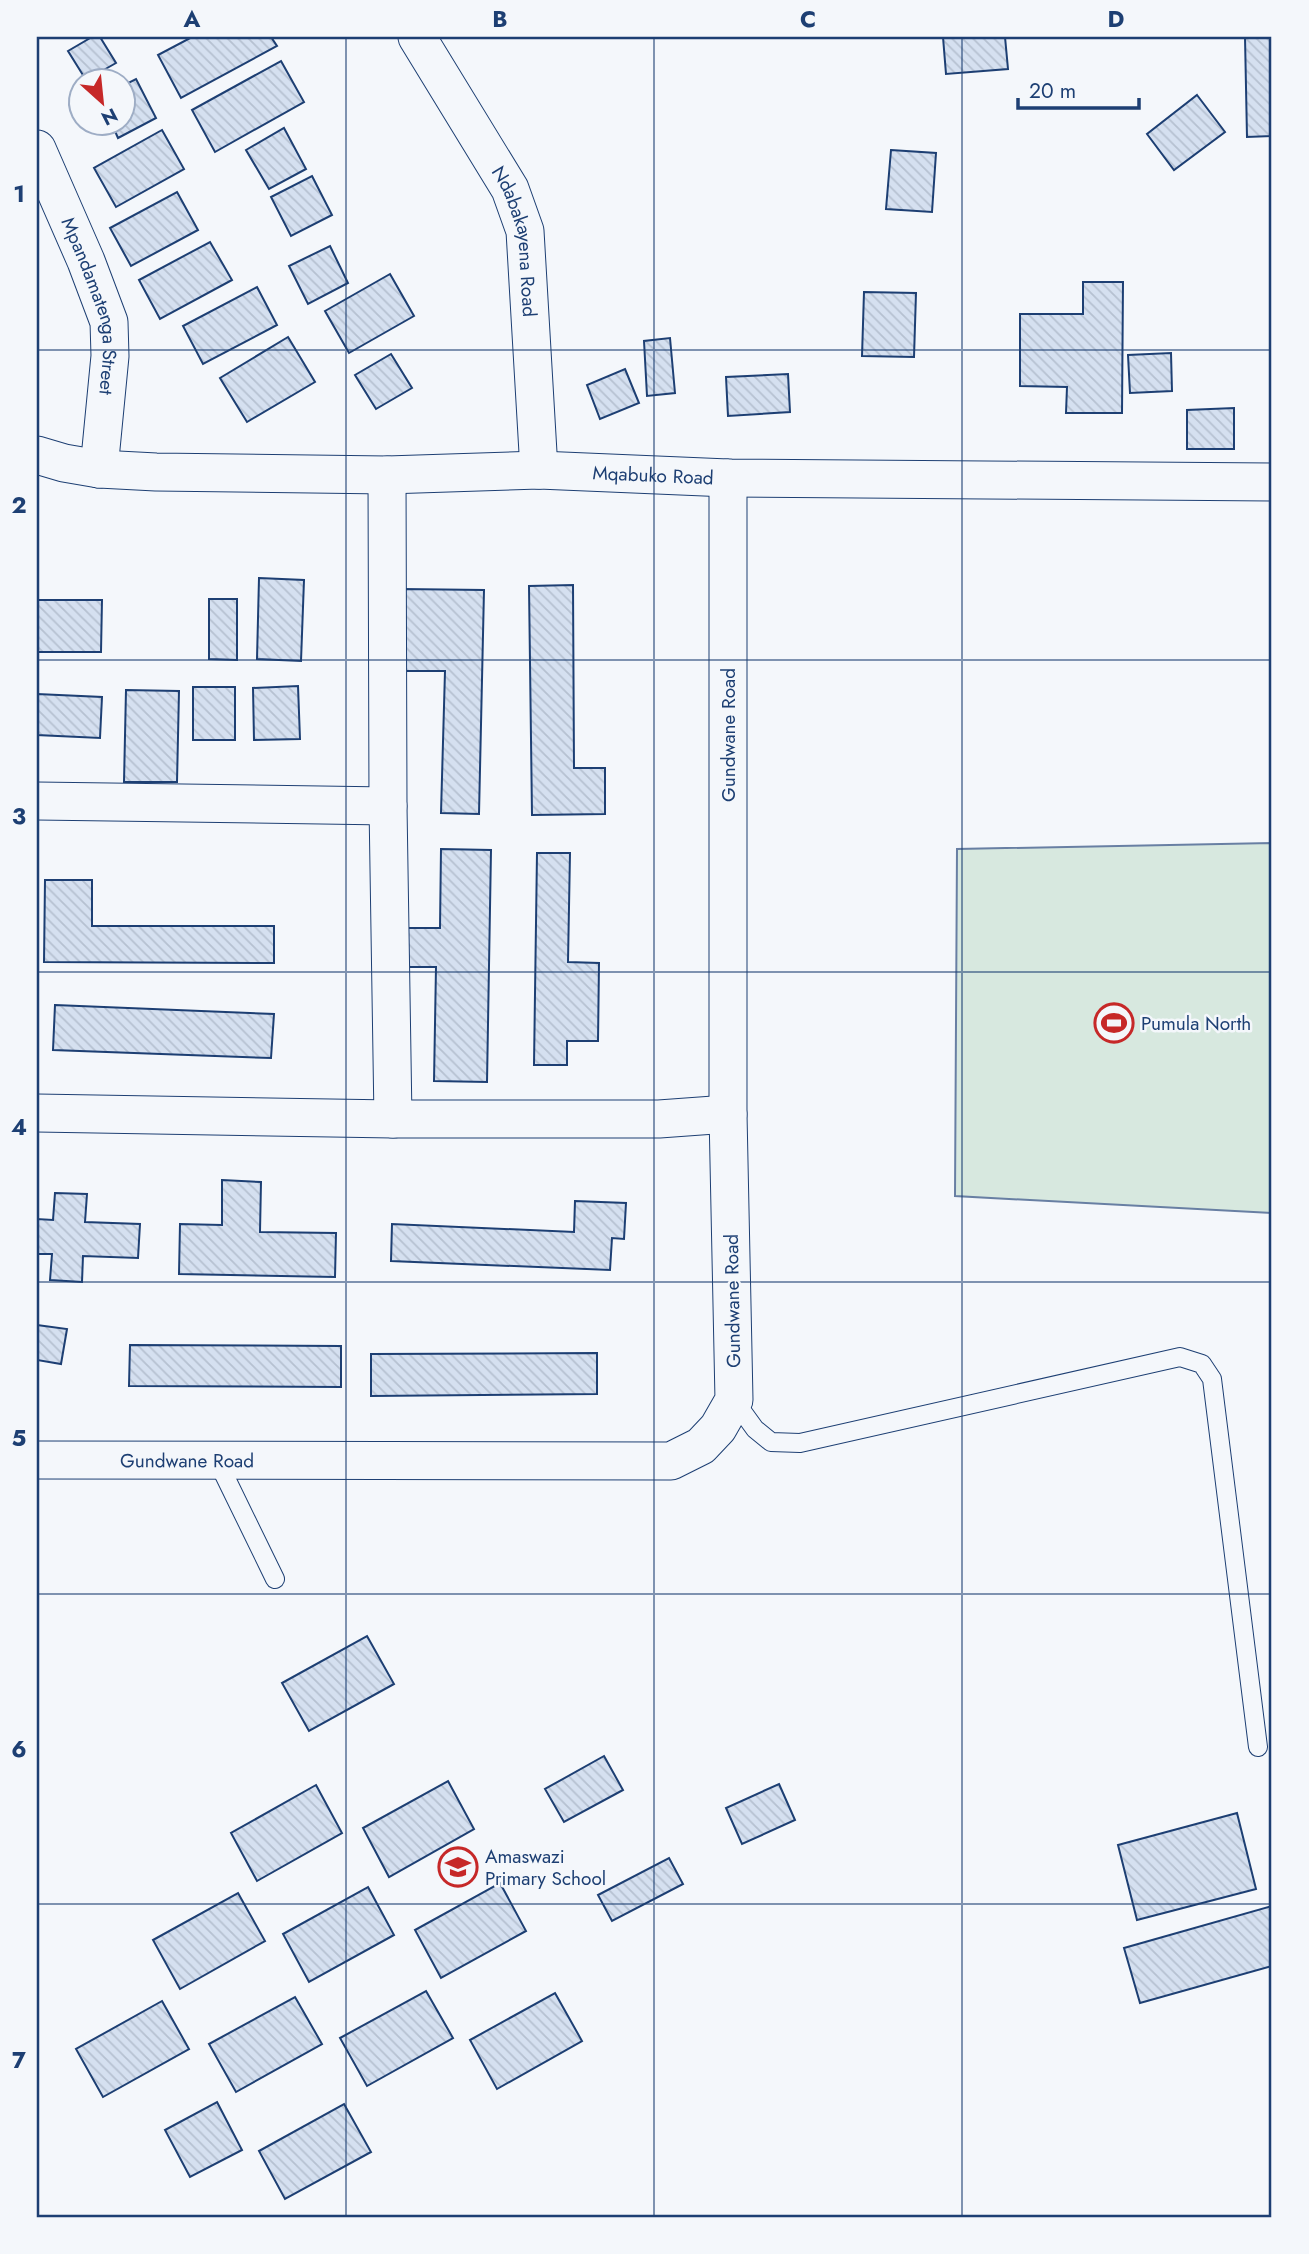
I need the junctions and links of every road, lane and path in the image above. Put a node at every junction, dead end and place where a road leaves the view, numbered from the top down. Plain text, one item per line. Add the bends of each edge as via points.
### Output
1 (417, 37) edge
2 (37, 149) edge
3 (37, 455) edge
4 (99, 469) junction
5 (539, 470) junction
6 (387, 475) junction
7 (729, 478) junction
8 (1272, 482) edge
9 (37, 801) edge
10 (388, 806) junction
11 (37, 1113) edge
12 (728, 1114) junction
13 (393, 1119) junction
14 (734, 1401) junction
15 (37, 1460) edge
16 (217, 1460) junction
17 (275, 1580) dead end
18 (1258, 1747) dead end

1 - 5 street, Ndabakayena Road via 510,189 525,232
2 - 4 street, Mpandamatenga Street via 109,322
3 - 4 street, Mqabuko Road
4 - 6 street, Mqabuko Road
5 - 6 street, Mqabuko Road
5 - 7 street, Mqabuko Road
6 - 10 street
7 - 8 street, Mqabuko Road
7 - 12 street, Gundwane Road
9 - 10 street
10 - 13 street
11 - 13 street
12 - 13 street via 659,1119
12 - 14 street, Gundwane Road
14 - 16 street, Gundwane Road via 719,1428 701,1446 671,1461
14 - 18 lane via 755,1430 771,1442 800,1443 1180,1357 1202,1364 1212,1379
15 - 16 street, Gundwane Road
16 - 17 lane

